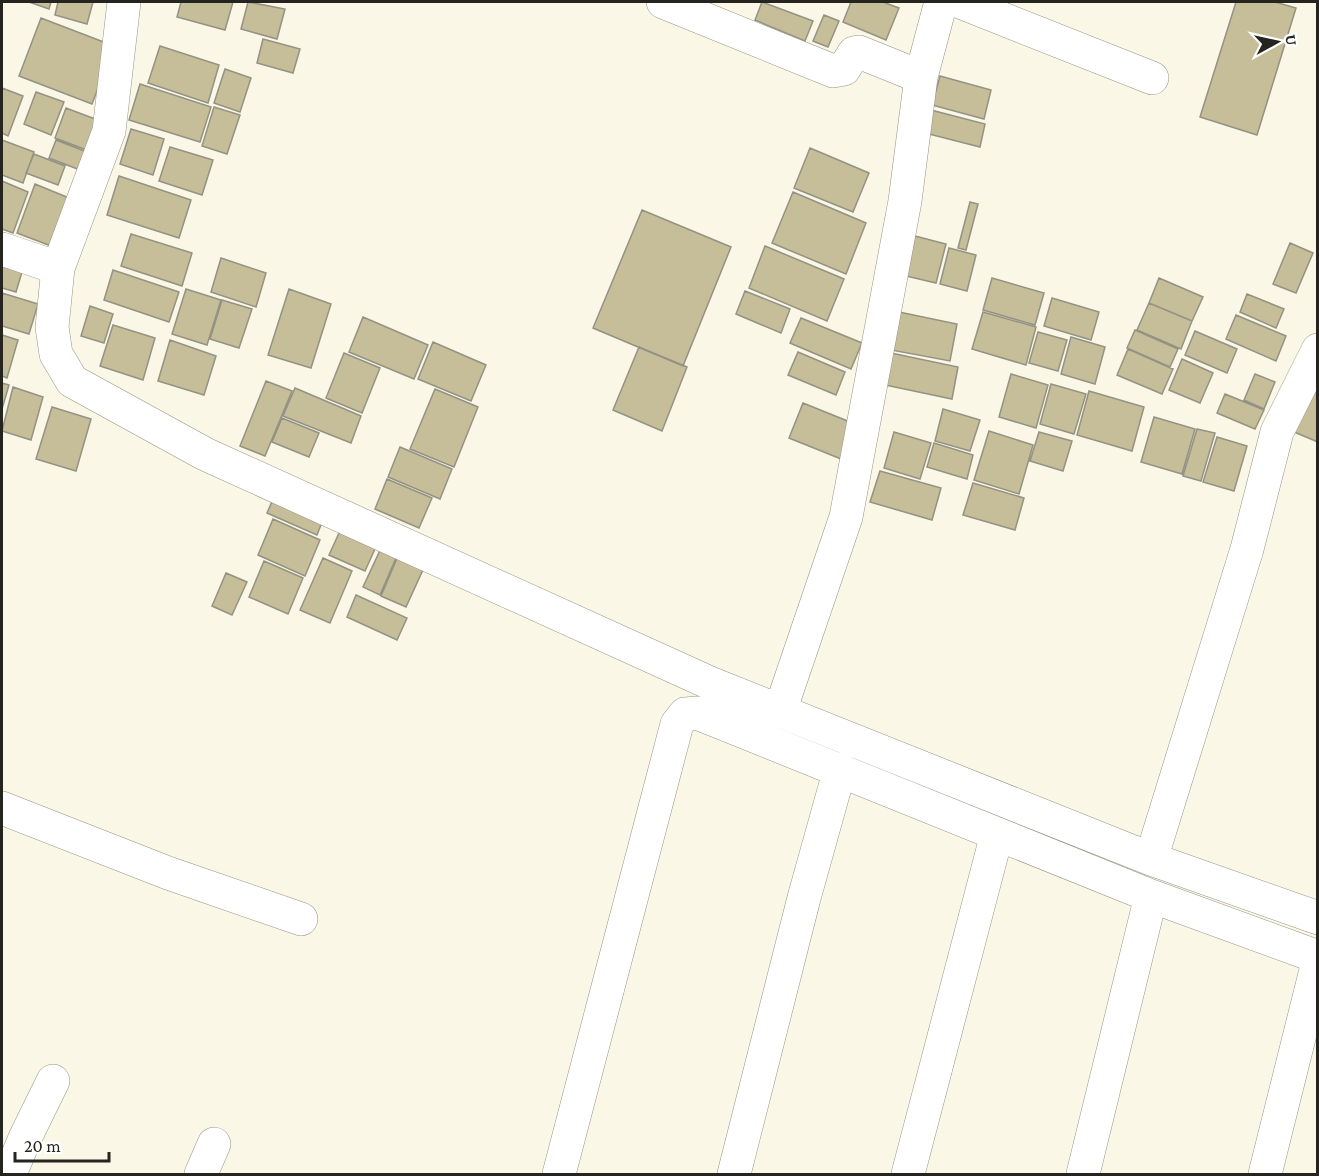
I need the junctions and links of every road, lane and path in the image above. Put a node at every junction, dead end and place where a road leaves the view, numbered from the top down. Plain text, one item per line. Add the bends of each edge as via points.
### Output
1 (124, 2) edge
2 (663, 2) edge
3 (941, 2) edge
4 (960, 2) edge
5 (921, 77) junction
6 (1152, 78) dead end
7 (2, 249) edge
8 (58, 268) junction
9 (1317, 350) edge
10 (780, 711) junction
11 (840, 769) junction
12 (944, 794) junction
13 (2, 808) edge
14 (997, 834) junction
15 (1151, 859) junction
16 (1151, 896) junction
17 (1317, 918) edge
18 (301, 919) dead end
19 (53, 1081) dead end
20 (13, 1133) edge
21 (214, 1144) dead end
22 (10, 1174) edge
23 (201, 1174) edge
24 (560, 1174) edge
25 (734, 1174) edge
26 (908, 1174) edge
27 (1083, 1174) edge
28 (1265, 1174) edge

1 - 8 street via 109,131
2 - 5 street via 832,71 844,69 854,53 859,52
3 - 5 street
4 - 6 street
5 - 10 street via 903,212 846,517
7 - 8 street
8 - 10 street via 52,327 56,354 72,381 205,454 710,683
9 - 15 street via 1277,432 1247,549
10 - 12 street
11 - 12 street
11 - 24 street via 697,713 685,714 677,724
11 - 25 street
12 - 14 street
12 - 15 street
13 - 18 street via 168,873
14 - 16 street
14 - 26 street
15 - 17 street
16 - 27 street
16 - 28 street via 1304,951 1315,961 1316,970
19 - 20 street
20 - 22 street
21 - 23 street

